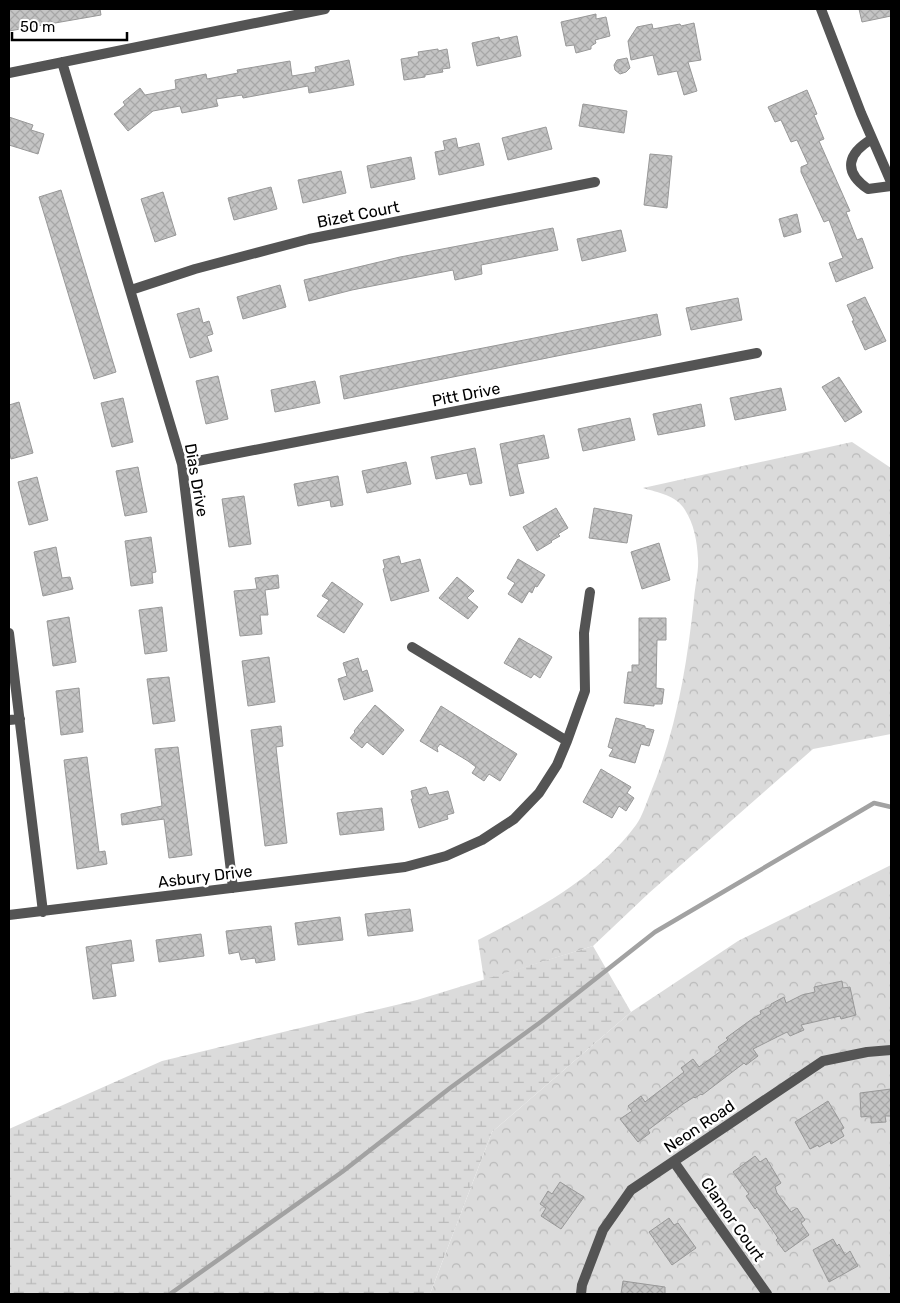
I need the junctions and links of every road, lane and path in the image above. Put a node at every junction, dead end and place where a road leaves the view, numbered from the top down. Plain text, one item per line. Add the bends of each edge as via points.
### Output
1 (325, 9) edge
2 (821, 9) edge
3 (62, 62) junction
4 (9, 72) edge
5 (872, 139) junction
6 (595, 182) dead end
7 (891, 182) edge
8 (891, 186) edge
9 (131, 290) junction
10 (757, 353) dead end
11 (182, 464) junction
12 (590, 592) dead end
13 (9, 633) edge
14 (412, 647) dead end
15 (14, 719) edge
16 (567, 741) junction
17 (233, 888) junction
18 (43, 912) junction
19 (9, 915) edge
20 (891, 1050) edge
21 (674, 1162) junction
22 (581, 1294) edge
23 (767, 1294) edge

1 - 3 street
2 - 5 street
3 - 4 street
3 - 9 street, Dias Drive
5 - 7 street
5 - 8 street via 855,152 851,161 854,174 868,189
6 - 9 street, Bizet Court via 309,239 195,269
9 - 11 street, Dias Drive
10 - 11 street, Pitt Drive
11 - 17 street, Dias Drive
12 - 16 street, Asbury Drive via 584,633 585,691
13 - 15 street
14 - 16 street
15 - 18 street
16 - 17 street, Asbury Drive via 540,793 514,819 482,840 446,856 405,867
17 - 18 street, Asbury Drive
18 - 19 street, Asbury Drive
20 - 21 street, Neon Road via 823,1061
21 - 22 street, Neon Road via 631,1190 603,1230
21 - 23 street, Clamor Court

